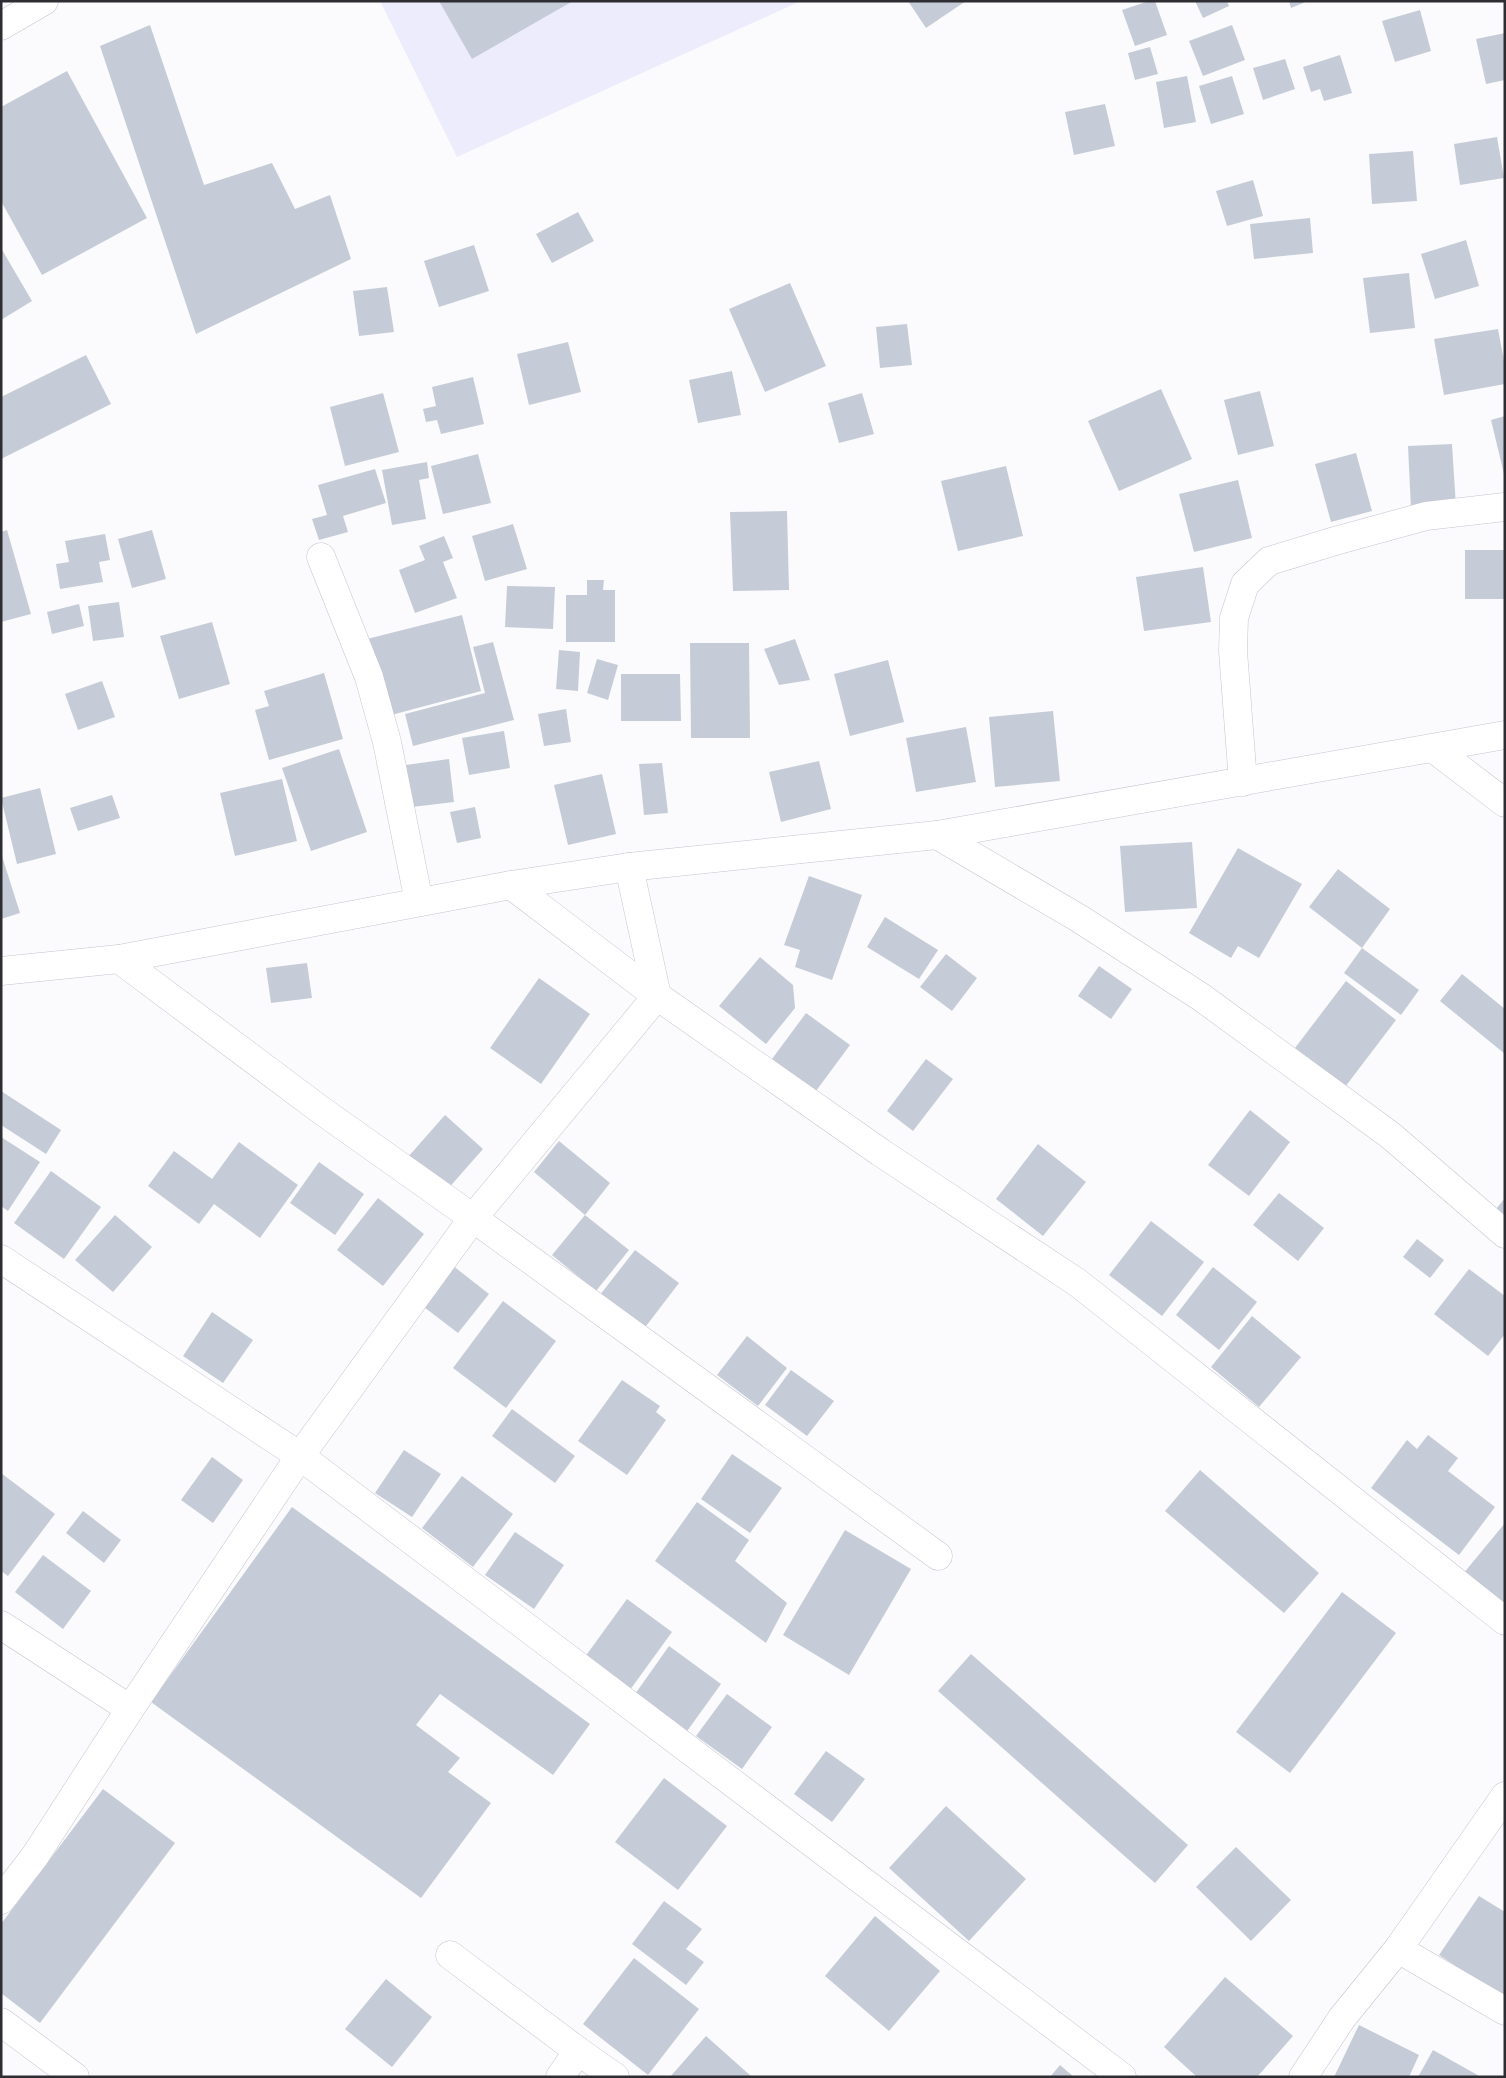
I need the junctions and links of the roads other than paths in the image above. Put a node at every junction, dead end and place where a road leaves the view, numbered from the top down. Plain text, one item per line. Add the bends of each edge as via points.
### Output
1 (44, 1) edge
2 (1, 26) edge
3 (1505, 507) edge
4 (321, 556) dead end
5 (1505, 735) edge
6 (1434, 749) junction
7 (1243, 782) junction
8 (1505, 803) edge
9 (936, 835) junction
10 (629, 867) junction
11 (511, 885) junction
12 (418, 902) junction
13 (119, 959) junction
14 (1, 971) edge
15 (657, 996) junction
16 (473, 1218) junction
17 (1505, 1234) edge
18 (1, 1258) edge
19 (300, 1456) junction
20 (938, 1556) dead end
21 (1505, 1621) edge
22 (1, 1625) edge
23 (130, 1709) junction
24 (1505, 1796) edge
25 (1, 1900) edge
26 (1398, 1948) junction
27 (450, 1955) dead end
28 (1505, 2011) edge
29 (1, 2022) edge
30 (578, 2051) junction
31 (75, 2077) edge
32 (560, 2077) edge
33 (615, 2077) edge
34 (1122, 2077) edge
35 (1304, 2077) edge

1 - 2 street
3 - 7 street via 1426,516 1335,541 1269,561 1245,584 1234,618 1233,652
4 - 12 street via 372,686 388,742
5 - 6 street
6 - 7 street
6 - 8 street
7 - 9 street
9 - 10 street
9 - 17 street via 1080,919 1200,997 1390,1135
10 - 11 street
10 - 15 street
11 - 12 street
11 - 15 street
12 - 13 street
13 - 14 street
13 - 16 street via 318,1108
15 - 16 street
15 - 21 street via 880,1152 1078,1283
16 - 19 street
16 - 20 street
18 - 19 street
19 - 23 street
19 - 34 street
22 - 23 street
23 - 25 street via 35,1856
24 - 26 street
26 - 28 street
26 - 35 street via 1342,2018
27 - 30 street
29 - 31 street
30 - 32 street
30 - 33 street

